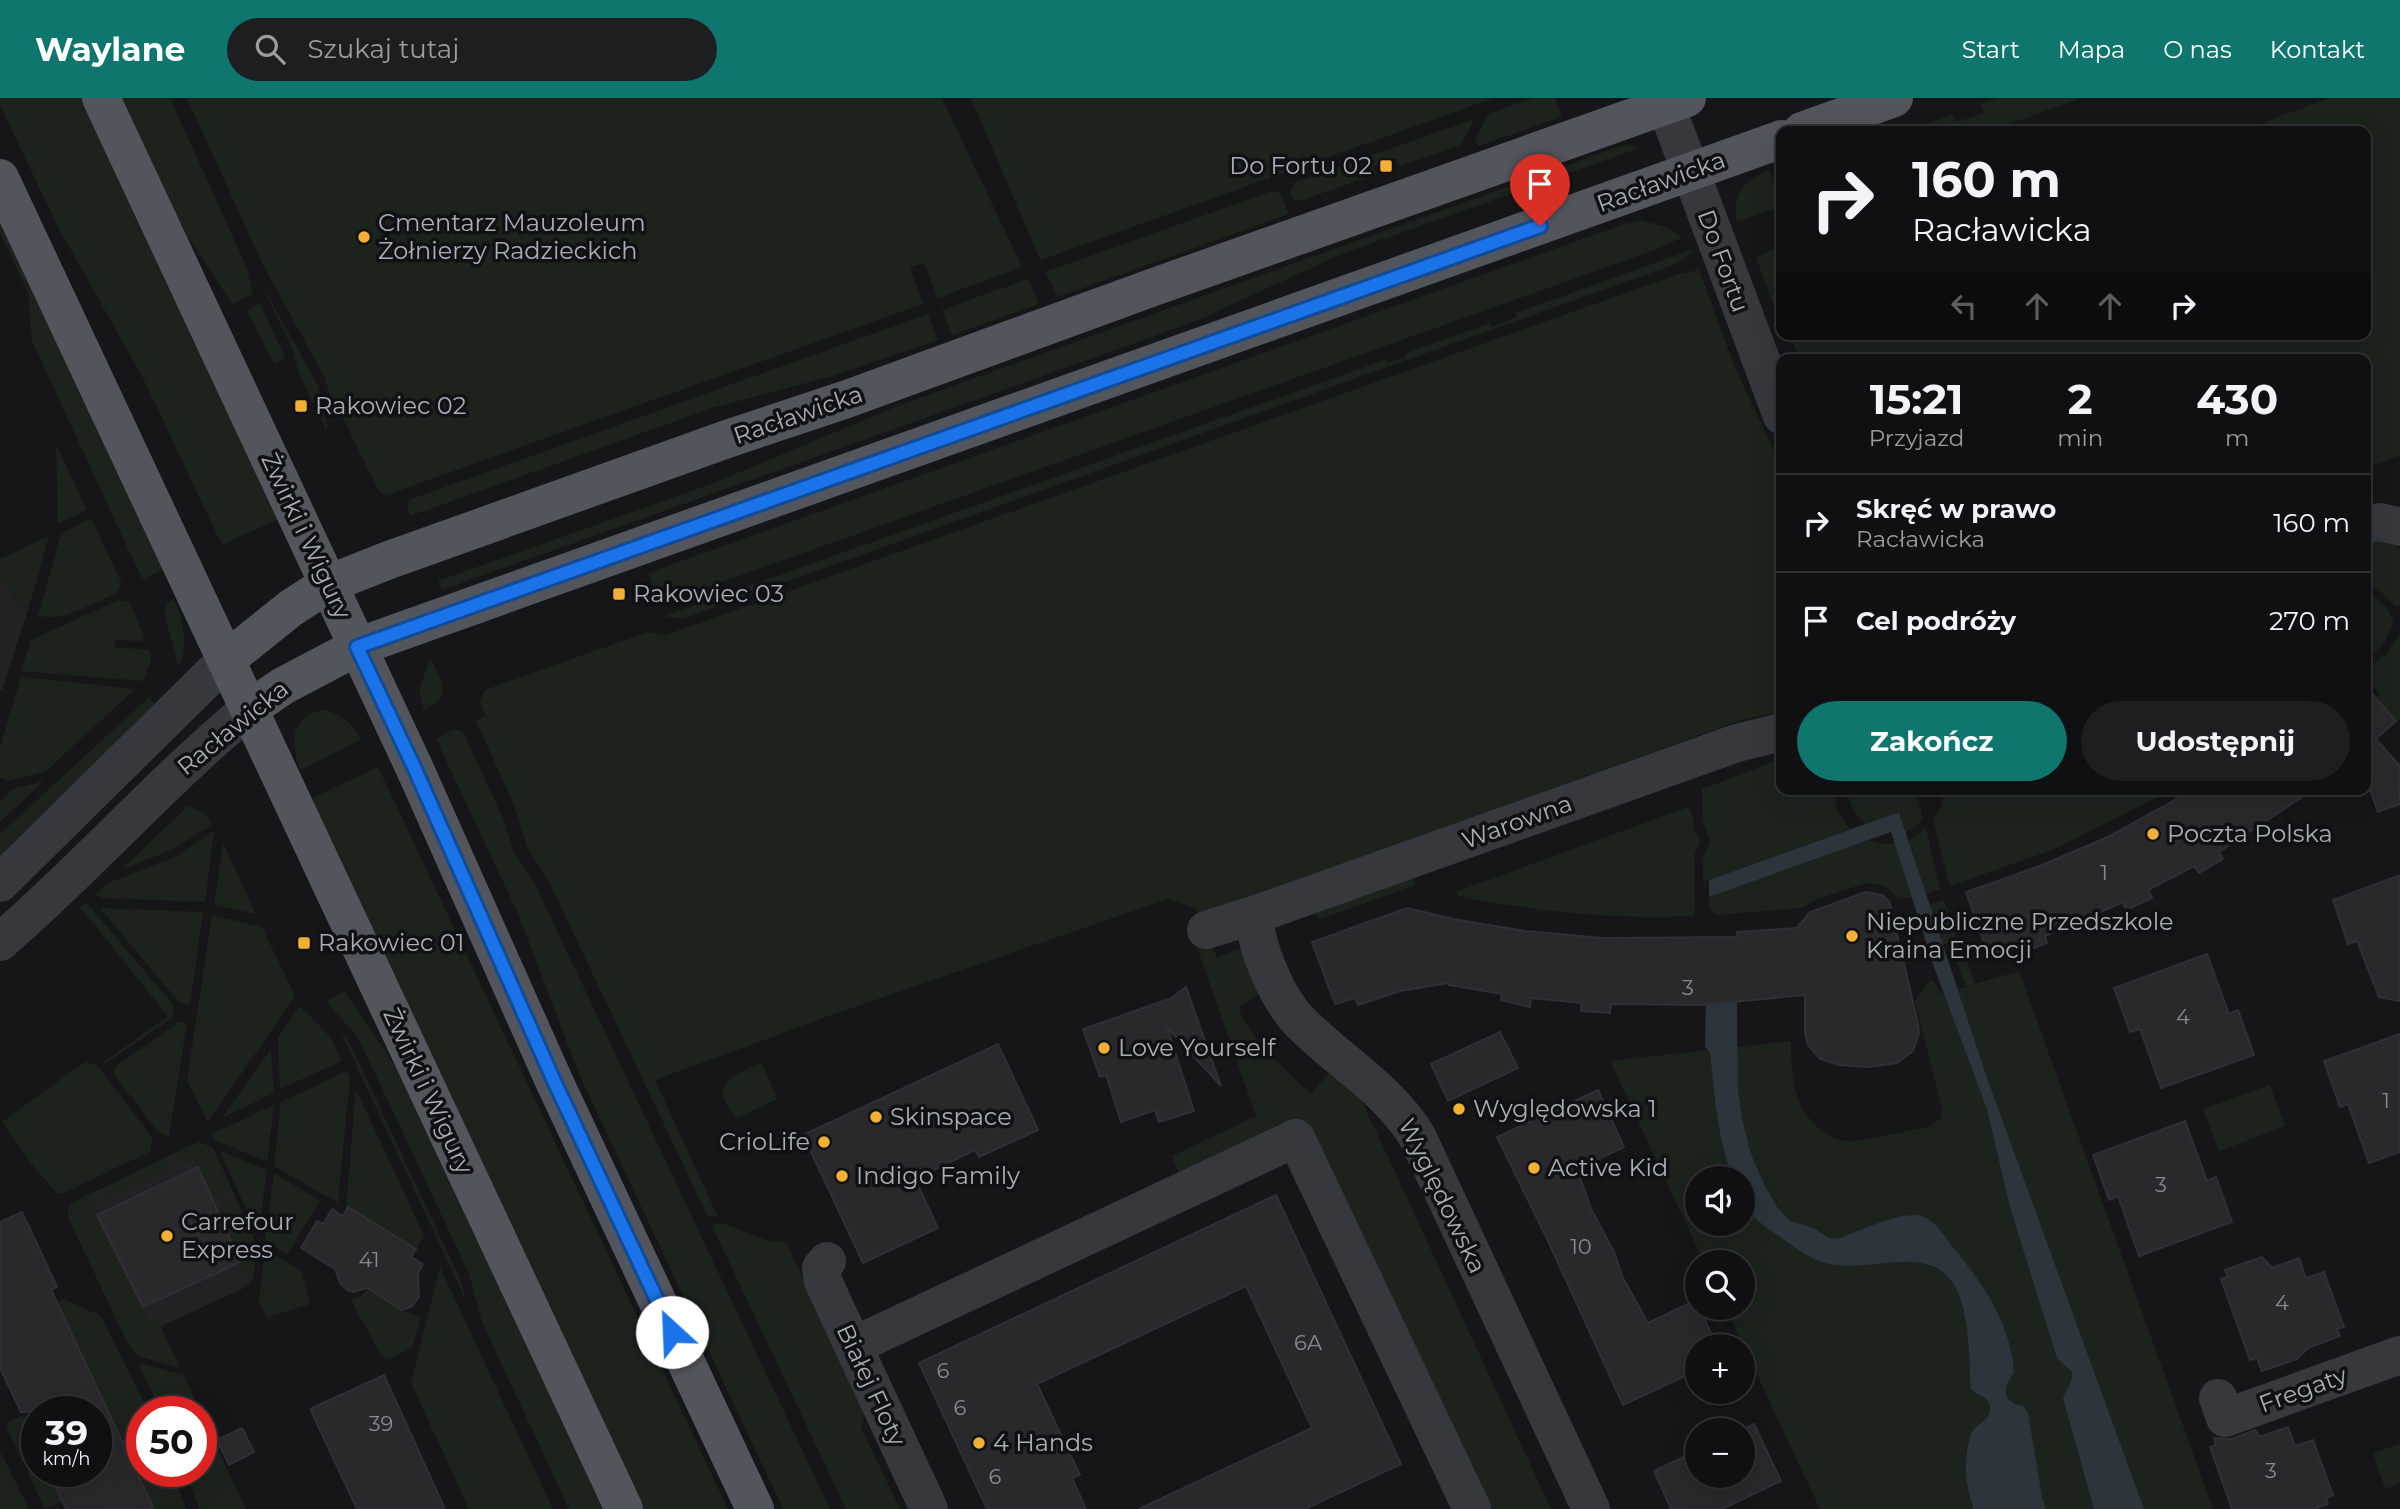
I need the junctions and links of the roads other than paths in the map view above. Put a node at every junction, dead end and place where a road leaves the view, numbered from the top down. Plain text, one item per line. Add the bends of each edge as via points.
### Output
1 (101, 98) edge
2 (1894, 98) edge
3 (1676, 102) edge
4 (1816, 126) edge
5 (1776, 141) edge
6 (1690, 172) junction
7 (0, 178) edge
8 (1776, 400) edge
9 (328, 584) junction
10 (357, 647) junction
11 (226, 660) junction
12 (249, 709) junction
13 (1776, 733) edge
14 (0, 883) edge
15 (1255, 915) junction
16 (1206, 930) dead end
17 (0, 942) edge
18 (827, 1261) dead end
19 (853, 1346) junction
20 (2400, 1355) edge
21 (2218, 1398) dead end
22 (624, 1509) edge
23 (755, 1509) edge
24 (929, 1509) edge
25 (1472, 1509) edge
26 (1591, 1509) edge

1 - 9 main road, Żwirki i Wigury
2 - 4 main road
3 - 6 street, Do Fortu
3 - 9 main road, Racławicka
5 - 6 main road, Racławicka
6 - 8 street, Do Fortu
6 - 10 main road, Racławicka
7 - 11 main road, Żwirki i Wigury
9 - 10 main road, Żwirki i Wigury
9 - 11 main road, Racławicka
10 - 12 main road, Racławicka
10 - 23 main road, Żwirki i Wigury
11 - 12 main road, Żwirki i Wigury
11 - 14 street, Racławicka
12 - 17 street, Racławicka via 196,753
12 - 22 main road, Żwirki i Wigury
13 - 15 street, Warowna via 1737,743
15 - 16 street, Warowna
15 - 26 street, Wyględowska via 1268,968 1299,1021 1391,1102 1417,1136
18 - 19 street, Białej Floty via 821,1268 822,1281
19 - 24 street, Białej Floty
19 - 25 street via 1296,1138
20 - 21 street, Fregaty via 2225,1418

